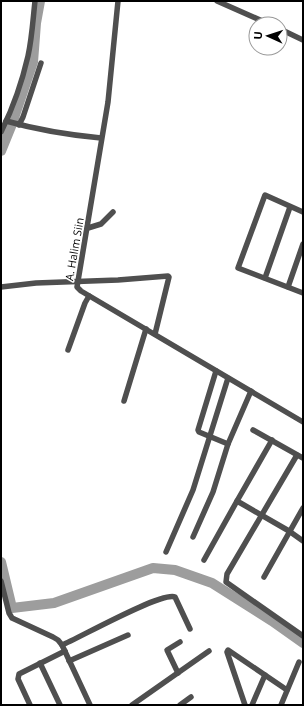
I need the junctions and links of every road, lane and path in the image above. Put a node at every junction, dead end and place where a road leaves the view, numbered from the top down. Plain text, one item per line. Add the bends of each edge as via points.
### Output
1 (35, 1) edge
2 (118, 1) edge
3 (219, 1) edge
4 (252, 16) edge
5 (288, 33) edge
6 (303, 40) edge
7 (41, 63) dead end
8 (5, 123) edge
9 (18, 125) junction
10 (1, 132) edge
11 (101, 138) junction
12 (290, 207) junction
13 (113, 212) dead end
14 (303, 212) edge
15 (88, 228) junction
16 (303, 244) edge
17 (265, 278) junction
18 (77, 281) junction
19 (1, 287) edge
20 (288, 287) junction
21 (303, 293) edge
22 (87, 299) junction
23 (146, 329) junction
24 (155, 334) junction
25 (68, 350) dead end
26 (216, 371) junction
27 (228, 378) junction
28 (251, 391) junction
29 (124, 401) dead end
30 (303, 422) edge
31 (253, 430) dead end
32 (210, 437) junction
33 (272, 440) junction
34 (228, 444) junction
35 (297, 455) junction
36 (303, 458) edge
37 (237, 501) junction
38 (303, 508) edge
39 (262, 515) junction
40 (289, 531) junction
41 (193, 537) dead end
42 (303, 541) edge
43 (166, 552) dead end
44 (204, 560) dead end
45 (264, 577) dead end
46 (1, 581) edge
47 (190, 629) dead end
48 (128, 635) dead end
49 (303, 636) edge
50 (180, 642) dead end
51 (63, 648) junction
52 (209, 651) dead end
53 (69, 661) junction
54 (299, 662) dead end
55 (40, 663) junction
56 (178, 673) junction
57 (265, 675) junction
58 (287, 690) junction
59 (191, 698) dead end
60 (30, 705) edge
61 (60, 705) edge
62 (90, 705) edge
63 (132, 705) edge
64 (180, 705) edge
65 (245, 705) edge
66 (252, 705) edge
67 (281, 705) edge

1 - 8 street via 28,55 21,82
2 - 11 street, A. Halim Siin via 110,87
3 - 4 street
5 - 6 street
7 - 9 street
8 - 9 street
8 - 10 street
9 - 11 street via 60,134
11 - 15 street, A. Halim Siin
12 - 14 street
12 - 17 street
12 - 17 street via 265,195 238,268
13 - 15 street via 101,224
15 - 18 street, A. Halim Siin
16 - 20 street
17 - 20 street
18 - 19 street
18 - 22 street, A. Halim Siin via 78,289
18 - 24 street via 168,276
20 - 21 street
22 - 23 street, A. Halim Siin
22 - 25 street
23 - 24 street, A. Halim Siin
23 - 29 street
24 - 26 street, A. Halim Siin
26 - 27 street, A. Halim Siin
26 - 32 street via 198,430
27 - 28 street, A. Halim Siin
27 - 32 street
28 - 30 street, A. Halim Siin
28 - 34 street
31 - 33 street
32 - 34 street
32 - 43 street via 193,490
33 - 35 street
33 - 37 street
34 - 41 street via 213,492
35 - 36 street
35 - 39 street
37 - 39 street
37 - 44 street
38 - 40 street
39 - 40 street
39 - 49 street via 227,574 226,582
40 - 42 street
40 - 45 street
46 - 51 street via 9,613 13,619 53,637
47 - 51 street via 175,597 170,596 111,621
48 - 53 street
50 - 56 street via 167,650
51 - 53 street
51 - 55 street
52 - 56 street
53 - 62 street
54 - 58 street
55 - 60 street via 18,676
55 - 61 street
56 - 63 street
57 - 58 street
57 - 65 street via 228,651
57 - 66 street
58 - 67 street
59 - 64 street

